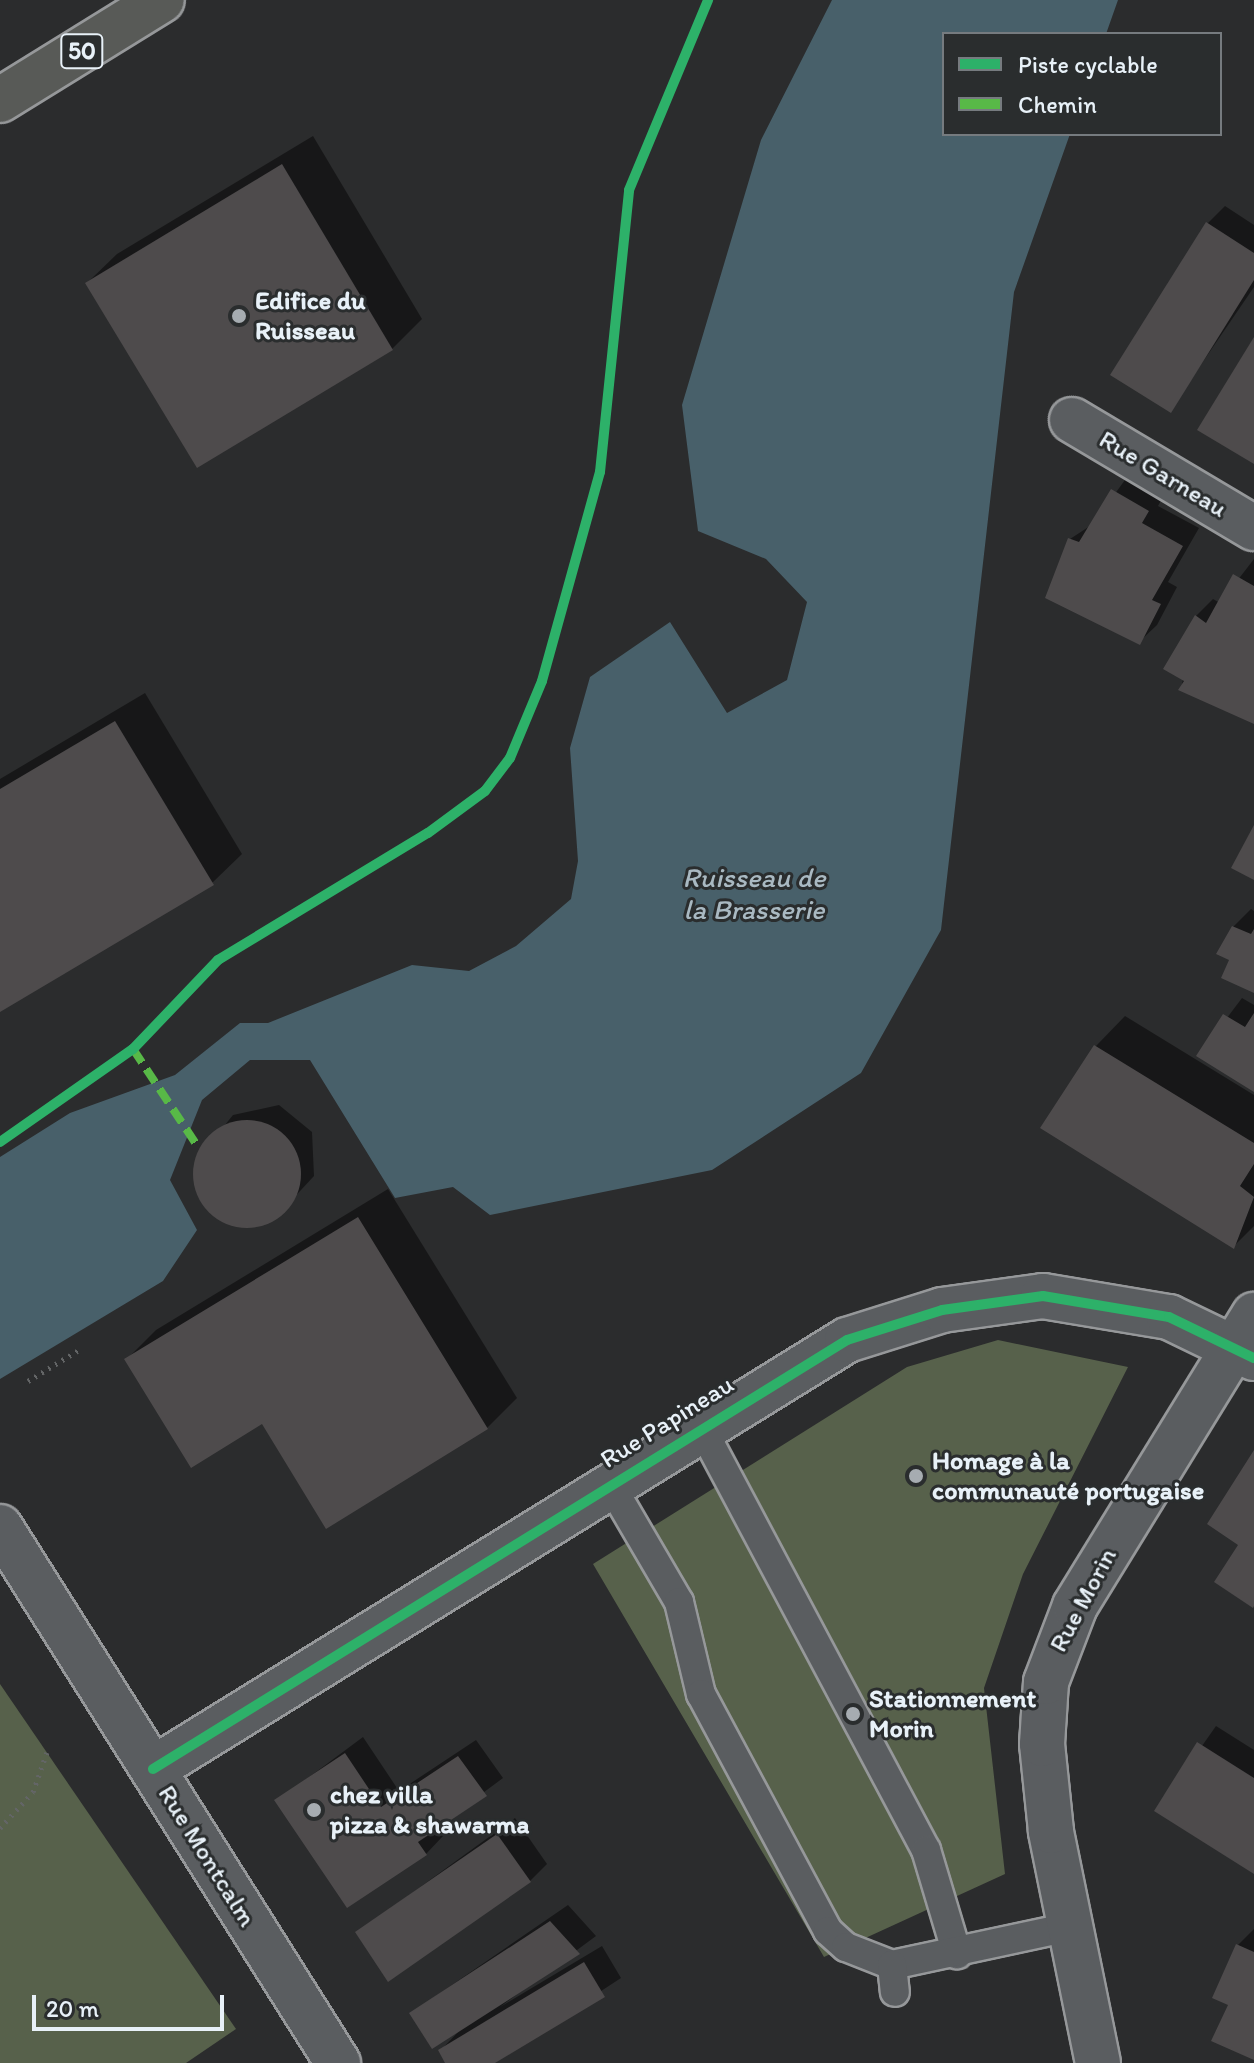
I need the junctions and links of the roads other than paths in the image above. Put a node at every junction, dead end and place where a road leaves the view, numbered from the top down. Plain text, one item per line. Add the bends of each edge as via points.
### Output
1 (162, 0) edge
2 (0, 100) edge
3 (1072, 420) dead end
4 (1254, 528) edge
5 (1248, 1339) edge
6 (701, 1427) junction
7 (610, 1484) junction
8 (0, 1527) edge
9 (153, 1769) junction
10 (1070, 1927) junction
11 (957, 1954) junction
12 (338, 2063) edge
13 (1098, 2063) edge

1 - 2 highway, 50
3 - 4 street, Rue Garneau
5 - 6 street, Rue Papineau via 1088,1299 991,1300 847,1340
5 - 10 street, Rue Morin via 1056,1644 1042,1744
6 - 7 street, Rue Papineau
6 - 11 lane via 926,1850
7 - 9 street, Rue Papineau
7 - 11 lane via 679,1602 701,1694 813,1910 846,1947 893,1978
8 - 9 street, Rue Montcalm
9 - 12 street, Rue Montcalm
10 - 11 lane
10 - 13 street, Rue Morin

